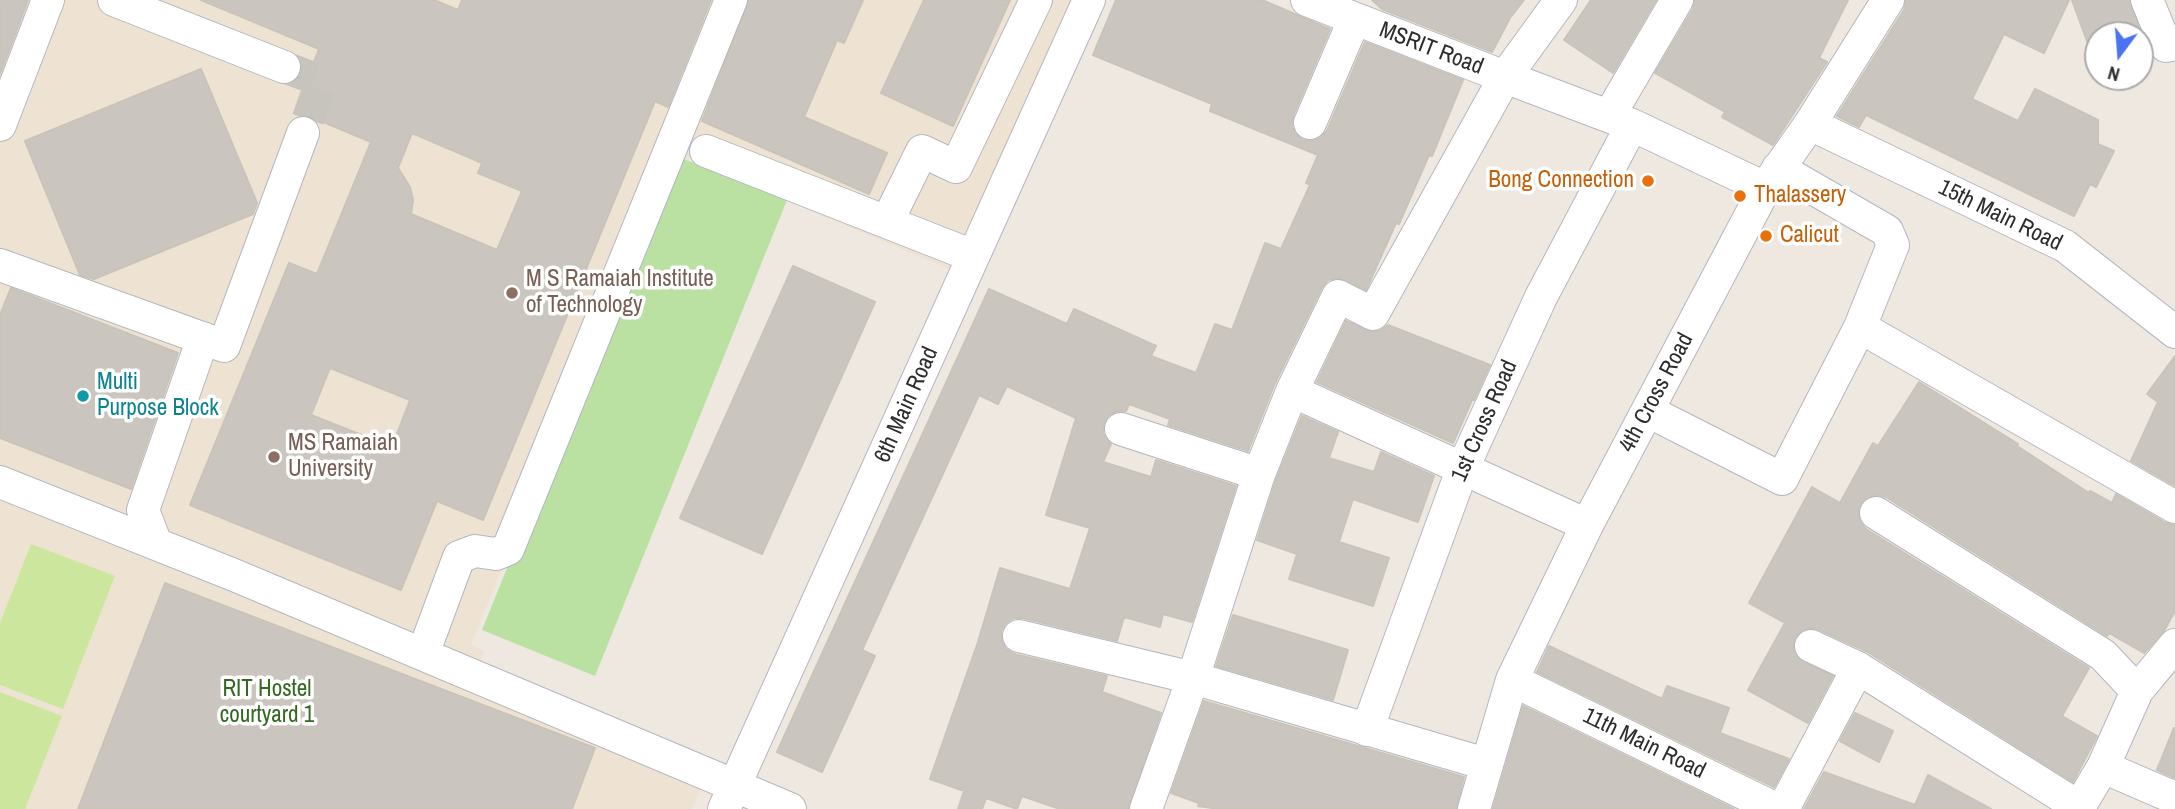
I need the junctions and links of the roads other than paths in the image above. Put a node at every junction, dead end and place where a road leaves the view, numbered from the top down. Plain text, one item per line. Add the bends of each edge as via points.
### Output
1 (48, 0) edge
2 (114, 0) edge
3 (731, 0) edge
4 (1036, 0) edge
5 (1089, 0) edge
6 (1307, 0) edge
7 (1561, 0) edge
8 (1677, 0) edge
9 (1888, 0) edge
10 (2147, 0) edge
11 (1354, 20) junction
12 (2175, 44) edge
13 (284, 67) tunnel mouth
14 (1505, 77) junction
15 (1620, 121) junction
16 (1310, 123) dead end
17 (1810, 124) junction
18 (0, 125) edge
19 (303, 133) tunnel mouth
20 (706, 151) dead end
21 (1772, 178) junction
22 (887, 222) junction
23 (974, 256) junction
24 (0, 265) edge
25 (1860, 327) junction
26 (2175, 332) edge
27 (202, 338) junction
28 (1292, 391) junction
29 (1648, 411) junction
30 (1121, 429) dead end
31 (1462, 470) junction
32 (1259, 474) junction
33 (0, 482) edge
34 (2175, 507) edge
35 (1876, 513) dead end
36 (1587, 525) junction
37 (156, 544) junction
38 (1019, 636) dead end
39 (2175, 645) edge
40 (1811, 646) dead end
41 (423, 654) junction
42 (1858, 668) junction
43 (1193, 678) junction
44 (1512, 680) junction
45 (2137, 691) junction
46 (1367, 730) junction
47 (1486, 764) junction
48 (2103, 767) junction
49 (730, 797) edge
50 (2175, 798) edge
51 (2079, 808) edge
52 (790, 809) edge
53 (1146, 809) edge
54 (1474, 809) edge
55 (1776, 809) edge
56 (1783, 809) edge

1 - 18 street
2 - 13 street
3 - 41 street via 508,549 459,557
4 - 22 street via 956,167 922,151
5 - 23 street, 6th Main Road
6 - 11 street, MSRIT Road
7 - 14 street, MSRIT Road
8 - 15 street, 1st Cross Road
9 - 17 street, 4th Cross Road
10 - 12 street via 2166,46
11 - 14 street, MSRIT Road
11 - 16 street
14 - 15 street
14 - 28 street via 1373,314 1338,296
15 - 21 street
15 - 31 street, 1st Cross Road
17 - 21 street, 4th Cross Road
17 - 26 street, 15th Main Road via 2065,246
19 - 27 street via 224,346
20 - 22 street
21 - 25 street via 1887,230 1893,245
21 - 29 street, 4th Cross Road
22 - 23 street
23 - 49 street, 6th Main Road
24 - 27 street
25 - 29 street via 1782,479
25 - 34 street
27 - 37 street via 143,510
28 - 31 street
28 - 32 street
29 - 36 street, 4th Cross Road
30 - 32 street
31 - 36 street
31 - 46 street, 1st Cross Road
32 - 43 street
33 - 37 street
35 - 45 street via 2103,655
36 - 44 street, 4th Cross Road
37 - 41 street
38 - 43 street
39 - 45 street
40 - 42 street
41 - 49 street
42 - 51 street
42 - 56 street
43 - 46 street
43 - 53 street
44 - 47 street, 4th Cross Road
44 - 55 street, 11th Main Road
45 - 48 street
46 - 47 street
47 - 54 street, 4th Cross Road
48 - 50 street
48 - 51 street
49 - 52 street

